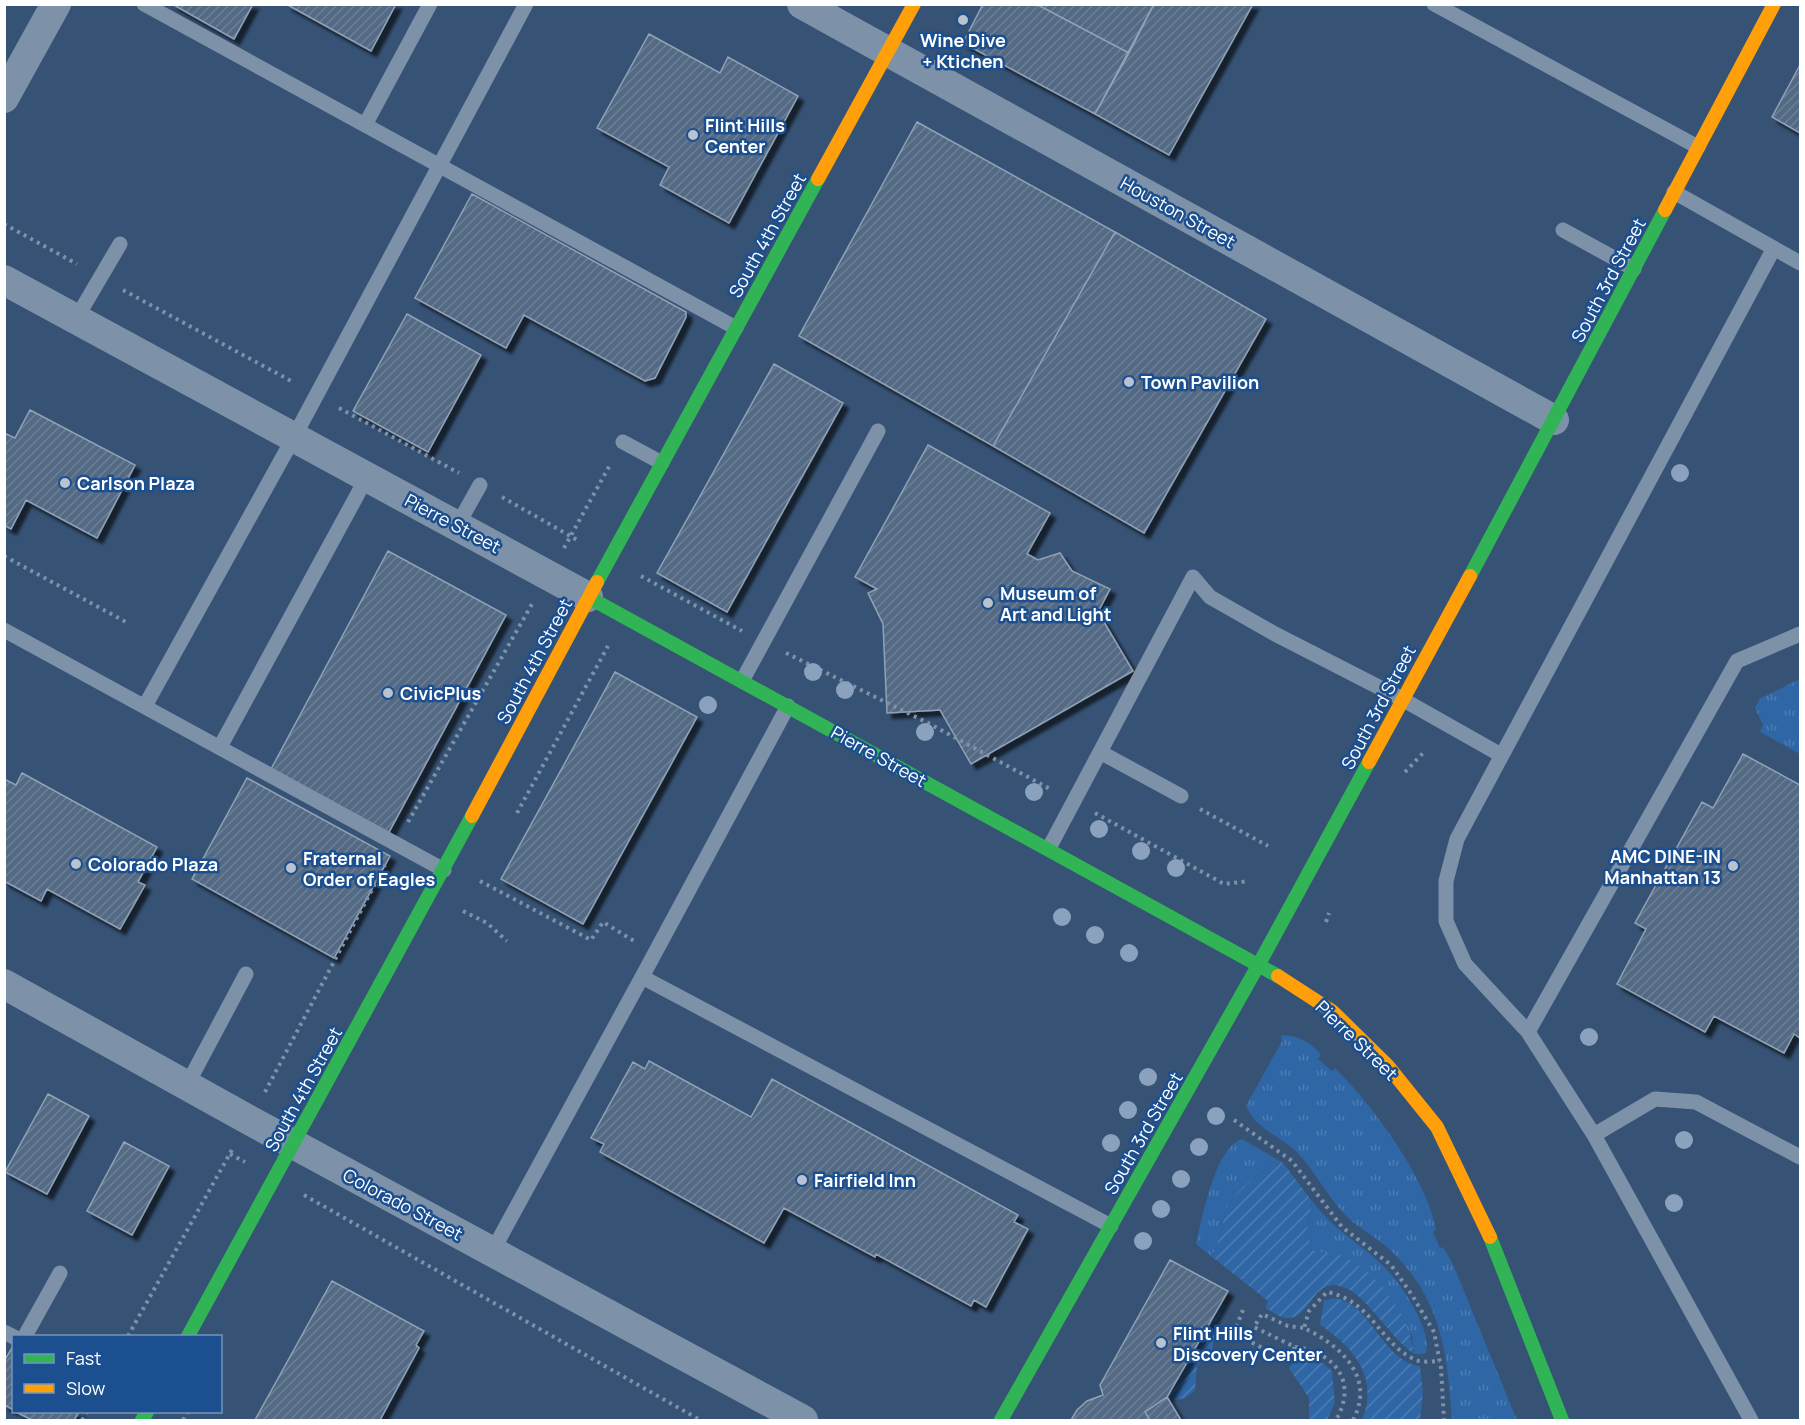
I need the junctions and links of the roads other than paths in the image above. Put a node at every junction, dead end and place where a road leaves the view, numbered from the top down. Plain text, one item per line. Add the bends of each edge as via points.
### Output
1 (56, 4) edge
2 (144, 4) edge
3 (430, 4) edge
4 (526, 4) edge
5 (802, 4) edge
6 (914, 4) edge
7 (1434, 4) edge
8 (1774, 4) edge
9 (887, 51) junction
10 (4, 98) edge
11 (365, 125) junction
12 (1698, 147) junction
13 (438, 165) junction
14 (1674, 192) junction
15 (1563, 230) dead end
16 (120, 244) dead end
17 (1774, 248) junction
18 (1800, 263) edge
19 (1634, 269) junction
20 (4, 280) edge
21 (76, 319) junction
22 (736, 328) junction
23 (1554, 420) junction
24 (878, 431) dead end
25 (294, 437) junction
26 (623, 442) road end
27 (662, 463) junction
28 (367, 477) junction
29 (480, 484) road end
30 (457, 526) junction
31 (588, 597) junction
32 (4, 630) edge
33 (1800, 634) edge
34 (742, 681) junction
35 (1402, 699) junction
36 (145, 706) junction
37 (788, 706) junction
38 (220, 747) junction
39 (1100, 752) junction
40 (1501, 755) junction
41 (1181, 796) dead end
42 (1049, 848) junction
43 (444, 870) junction
44 (1259, 964) junction
45 (246, 974) dead end
46 (642, 977) junction
47 (4, 984) edge
48 (1528, 1032) junction
49 (187, 1085) junction
50 (1594, 1135) junction
51 (293, 1145) junction
52 (1800, 1157) edge
53 (1111, 1226) junction
54 (492, 1252) junction
55 (60, 1273) dead end
56 (26, 1335) edge
57 (189, 1335) edge
58 (803, 1420) edge
59 (1000, 1420) edge
60 (1562, 1420) edge
61 (1751, 1420) edge

1 - 10 street
2 - 11 lane
3 - 11 lane
4 - 13 lane
5 - 9 street, Houston Street
6 - 9 main road, South 4th Street
7 - 12 lane
8 - 12 main road, South 3rd Street
9 - 22 main road, South 4th Street
9 - 23 street, Houston Street
11 - 13 lane
12 - 14 main road, South 3rd Street
13 - 22 lane
13 - 25 lane
14 - 17 lane
14 - 19 main road, South 3rd Street
15 - 19 lane
16 - 21 lane
17 - 18 lane
17 - 40 lane
19 - 23 main road, South 3rd Street
20 - 21 street, Pierre Street
21 - 25 street, Pierre Street
22 - 27 main road, South 4th Street
23 - 35 main road, South 3rd Street
24 - 34 lane
25 - 28 street, Pierre Street
25 - 36 lane
26 - 27 lane
27 - 31 main road, South 4th Street
28 - 30 street, Pierre Street
28 - 38 lane
29 - 30 lane
30 - 31 street, Pierre Street
31 - 34 main road, Pierre Street
31 - 43 main road, South 4th Street
32 - 36 lane
33 - 48 lane via 1737,661
34 - 37 main road, Pierre Street
35 - 39 lane via 1210,597 1193,577
35 - 40 lane
35 - 44 main road, South 3rd Street
36 - 38 lane
37 - 42 main road, Pierre Street
37 - 46 lane
38 - 43 lane
39 - 41 lane
39 - 42 lane
40 - 48 lane via 1457,839 1446,881 1446,921 1465,964
42 - 44 main road, Pierre Street
43 - 51 main road, South 4th Street
44 - 53 main road, South 3rd Street
44 - 60 main road, Pierre Street via 1332,1011 1387,1065 1437,1127 1471,1193 1515,1295
45 - 49 lane
46 - 53 lane
46 - 54 lane
47 - 49 street, Colorado Street
48 - 50 lane
49 - 51 street, Colorado Street
50 - 52 lane via 1655,1099 1696,1102
50 - 61 lane
51 - 54 street, Colorado Street
51 - 57 main road, South 4th Street
53 - 59 main road, South 3rd Street
54 - 58 street, Colorado Street
55 - 56 lane

